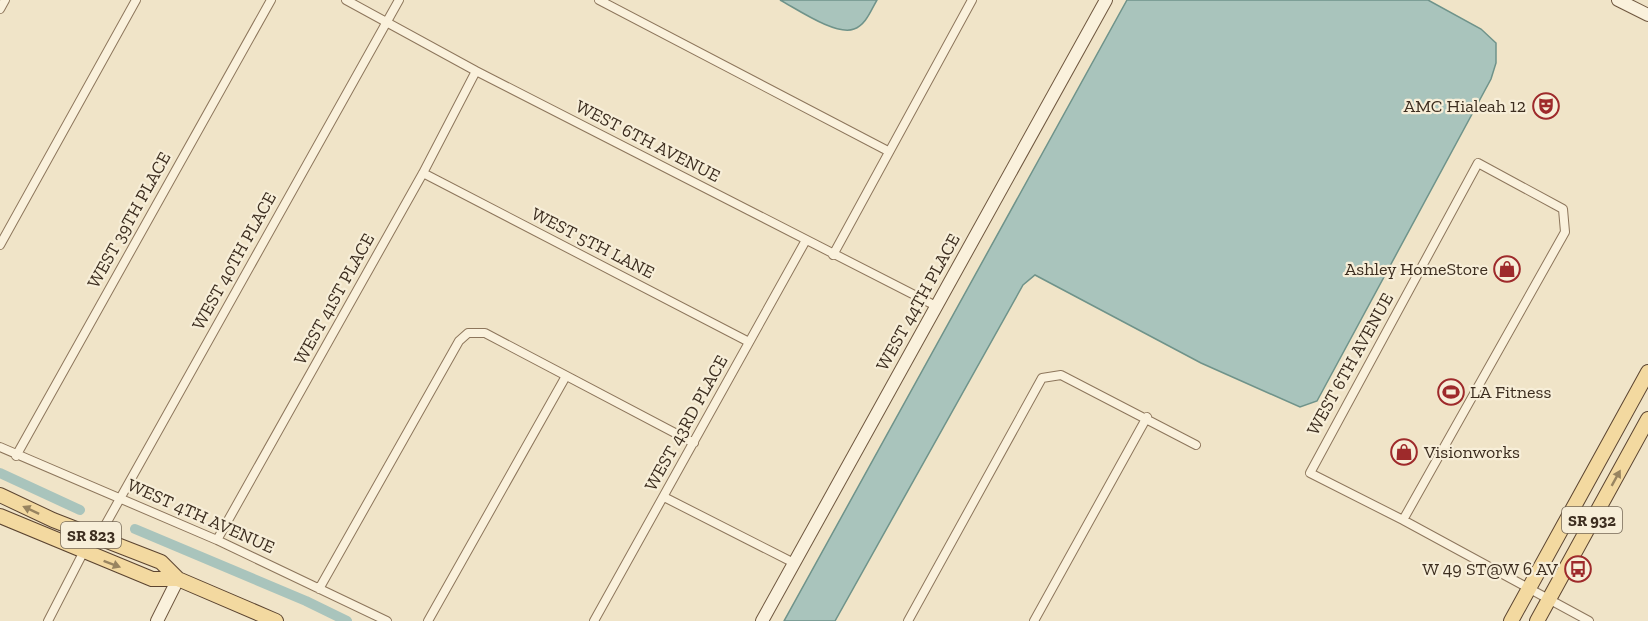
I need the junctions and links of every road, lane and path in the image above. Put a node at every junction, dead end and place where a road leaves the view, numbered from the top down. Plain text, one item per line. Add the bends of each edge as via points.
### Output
1 (5, 0) edge
2 (136, 0) edge
3 (270, 0) edge
4 (346, 0) edge
5 (399, 0) edge
6 (599, 0) edge
7 (972, 0) edge
8 (1106, 0) edge
9 (1618, 0) edge
10 (0, 9) edge
11 (1648, 15) edge
12 (387, 21) junction
13 (477, 71) junction
14 (888, 151) junction
15 (423, 173) junction
16 (806, 240) junction
17 (0, 245) edge
18 (833, 255) junction
19 (936, 306) junction
20 (749, 342) junction
21 (1648, 372) edge
22 (566, 376) junction
23 (1147, 417) junction
24 (1648, 419) edge
25 (694, 443) junction
26 (1196, 445) dead end
27 (0, 447) edge
28 (16, 456) junction
29 (0, 495) edge
30 (664, 497) junction
31 (118, 500) junction
32 (0, 516) edge
33 (1403, 520) junction
34 (98, 538) junction
35 (217, 540) junction
36 (83, 553) junction
37 (794, 563) junction
38 (178, 579) junction
39 (1529, 588) junction
40 (319, 589) junction
41 (1549, 599) junction
42 (48, 621) edge
43 (157, 621) edge
44 (276, 621) edge
45 (387, 621) edge
46 (428, 621) edge
47 (594, 621) edge
48 (762, 621) edge
49 (908, 621) edge
50 (1034, 621) edge
51 (1511, 621) edge
52 (1537, 621) edge
53 (1589, 621) edge

1 - 10 street
2 - 17 street
3 - 28 street, WEST 39TH PLACE
4 - 12 street, WEST 6TH AVENUE
5 - 12 street, WEST 40TH PLACE
6 - 14 street
7 - 14 street
8 - 19 street, WEST 44TH PLACE
9 - 11 street
12 - 13 street, WEST 6TH AVENUE
12 - 31 street, WEST 40TH PLACE
13 - 15 street, WEST 41ST PLACE
13 - 16 street, WEST 6TH AVENUE
14 - 18 street
15 - 20 street, WEST 5TH LANE
15 - 35 street, WEST 41ST PLACE
16 - 18 street, WEST 6TH AVENUE
16 - 20 street, WEST 43RD PLACE
18 - 19 street, WEST 6TH AVENUE
19 - 37 street, WEST 44TH PLACE
20 - 25 street, WEST 43RD PLACE
21 - 39 main road, SR 932
22 - 25 street
22 - 40 street via 485,333 468,333 459,341
22 - 46 street
23 - 26 street
23 - 49 street via 1061,375 1042,378
23 - 50 street
41 -> 24 main road, SR 932
25 - 30 street, WEST 43RD PLACE
27 - 28 street, WEST 4TH AVENUE
28 - 31 street, WEST 4TH AVENUE
34 -> 29 main road, SR 823
30 - 37 street
30 - 47 street, WEST 43RD PLACE
31 - 34 street, WEST 40TH PLACE
31 - 35 street, WEST 4TH AVENUE
32 - 36 main road, SR 823
33 - 33 street, WEST 6TH AVENUE via 1310,473 1478,163 1563,209 1565,232
33 - 39 street, WEST 6TH AVENUE
34 - 38 main road, SR 823 via 161,562
35 - 40 street, WEST 4TH AVENUE
36 -> 38 main road, SR 823 via 156,580
36 - 42 street
37 - 48 street, WEST 44TH PLACE
38 - 43 street
38 - 44 main road, SR 823
39 - 41 street, WEST 6TH AVENUE
39 - 51 main road, SR 932
40 - 45 street, WEST 4TH AVENUE
41 - 52 main road, SR 932
41 - 53 street, WEST 6TH AVENUE

